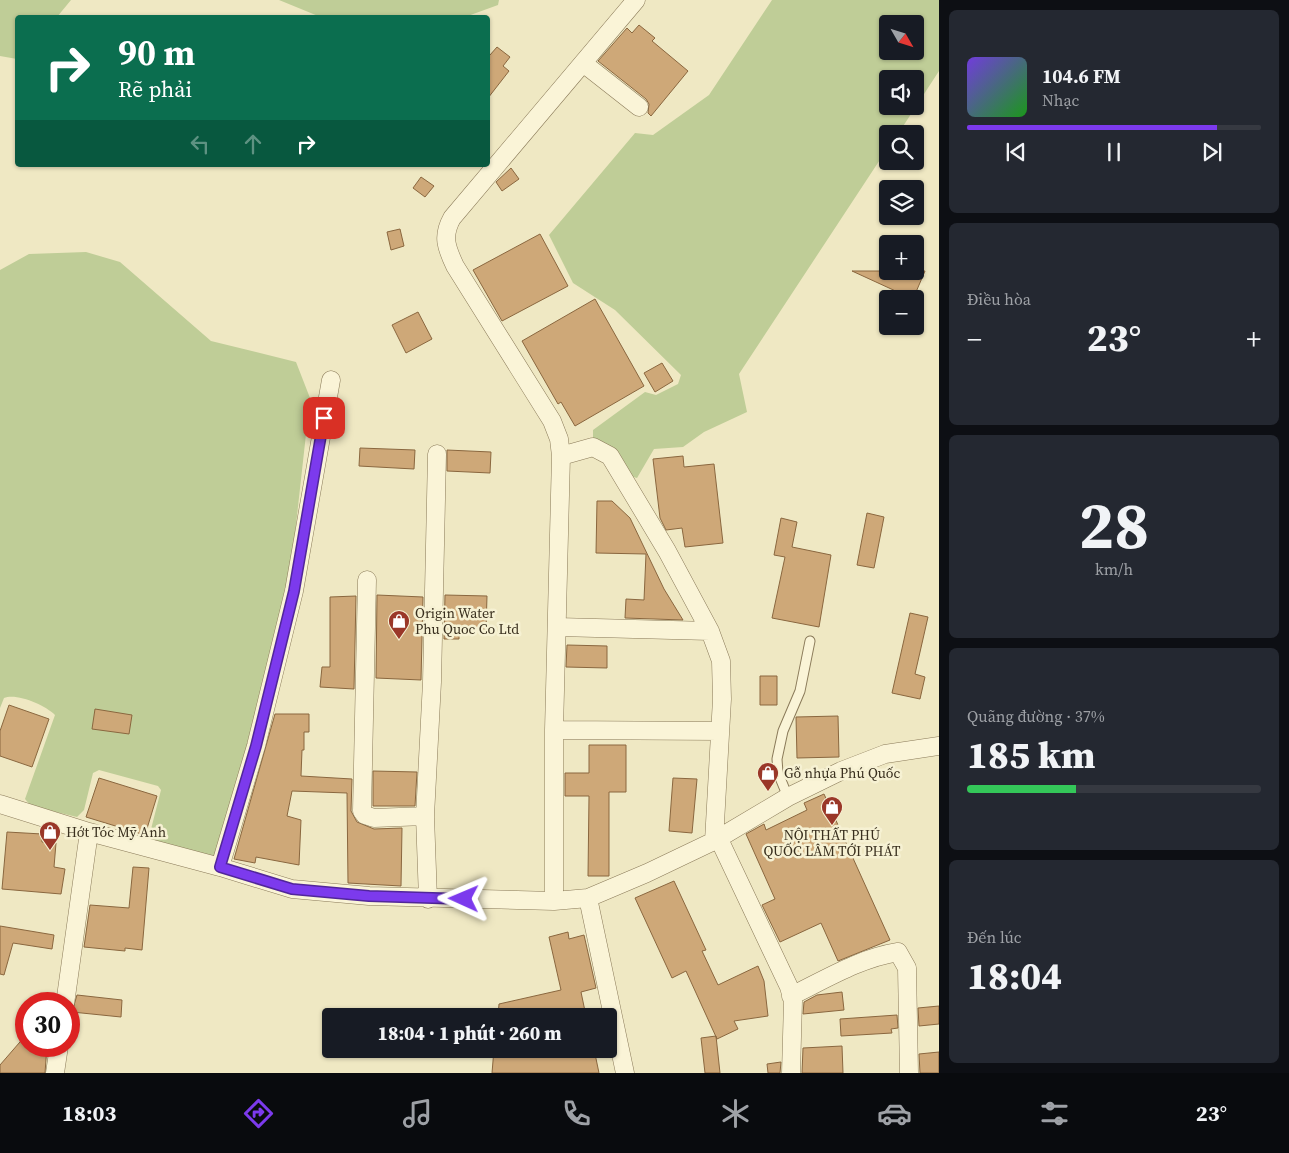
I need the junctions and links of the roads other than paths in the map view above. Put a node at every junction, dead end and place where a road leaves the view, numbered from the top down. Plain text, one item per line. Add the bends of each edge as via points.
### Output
1 (636, 0) edge
2 (583, 63) junction
3 (638, 107) dead end
4 (331, 380) dead end
5 (437, 454) dead end
6 (561, 456) junction
7 (367, 580) dead end
8 (558, 627) junction
9 (710, 631) junction
10 (810, 641) dead end
11 (554, 730) junction
12 (720, 731) junction
13 (939, 746) edge
14 (788, 797) junction
15 (0, 804) edge
16 (425, 816) junction
17 (89, 832) junction
18 (716, 839) junction
19 (220, 867) junction
20 (588, 898) junction
21 (428, 899) junction
22 (554, 900) junction
23 (67, 992) edge
24 (791, 996) junction
25 (57, 1057) edge
26 (55, 1073) edge
27 (625, 1073) edge
28 (791, 1073) edge
29 (909, 1073) edge

1 - 2 street
2 - 3 street
2 - 6 street via 452,218 445,231 446,248 455,266 552,421
4 - 19 street via 294,591 256,746
5 - 16 street via 432,682
6 - 8 street
6 - 9 street via 593,447 610,456
7 - 16 street via 362,811 374,818
8 - 9 street
8 - 11 street
9 - 12 street via 720,661
10 - 14 lane via 800,691 783,731 776,760
11 - 12 street
11 - 22 street
12 - 18 street
13 - 14 street via 885,754
14 - 18 street
15 - 17 street
16 - 21 street
17 - 19 street
17 - 23 street
18 - 20 street
18 - 24 street
19 - 21 street via 292,889
20 - 22 street
20 - 27 street
21 - 22 street
24 - 28 street
24 - 29 street via 878,955 898,952 907,968
25 - 26 street

